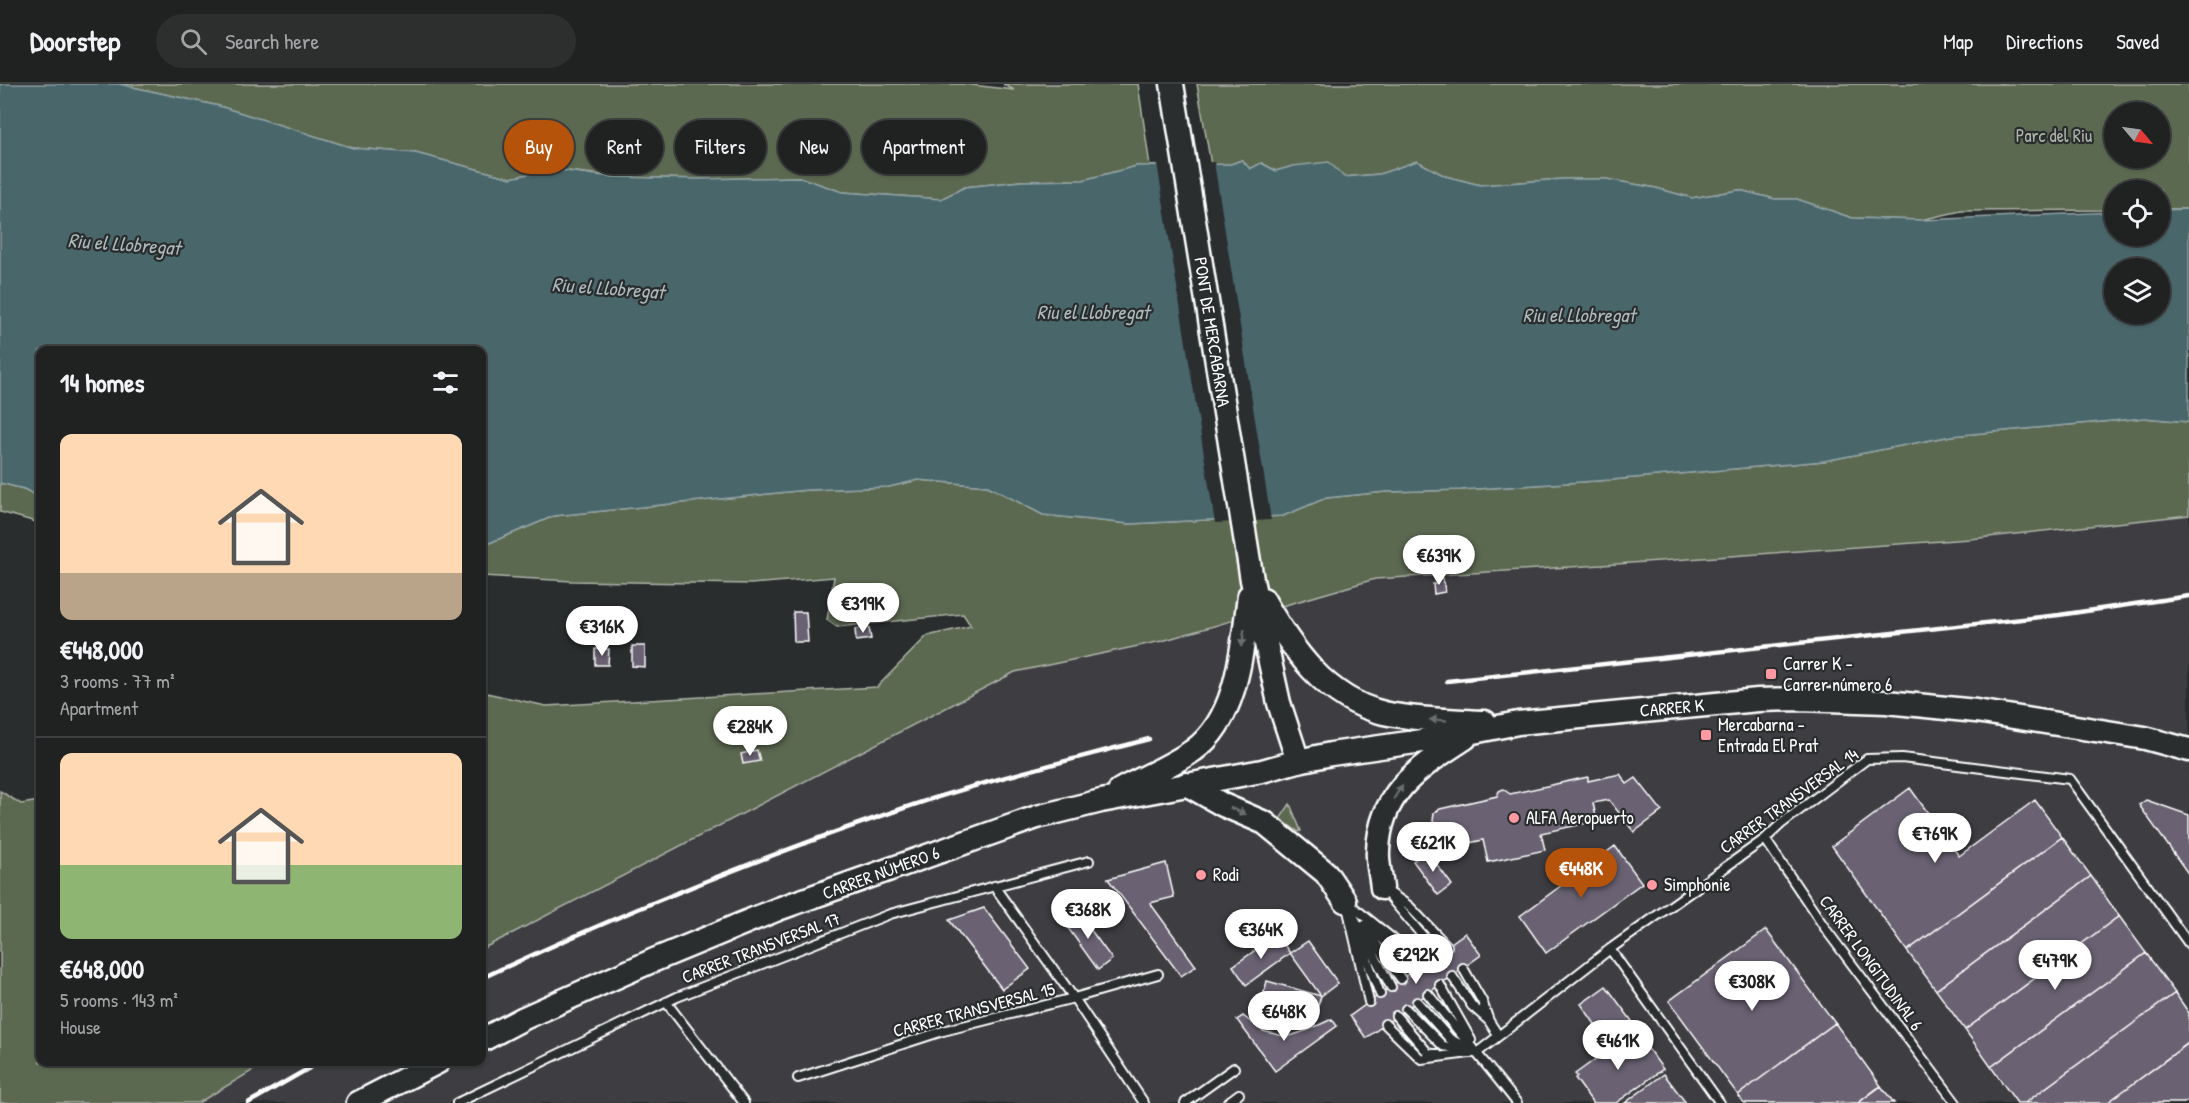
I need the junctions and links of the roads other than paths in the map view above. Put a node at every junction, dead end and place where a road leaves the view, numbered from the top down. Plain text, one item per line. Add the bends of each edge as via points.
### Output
1 (1173, 84) edge
2 (1252, 580) junction
3 (1518, 723) junction
4 (1472, 733) junction
5 (2189, 750) edge
6 (1298, 761) junction
7 (1186, 784) junction
8 (1101, 801) junction
9 (1765, 839) junction
10 (1089, 861) dead end
11 (994, 886) junction
12 (1382, 888) junction
13 (1345, 901) junction
14 (2189, 944) edge
15 (1447, 946) dead end
16 (1610, 949) junction
17 (1437, 953) dead end
18 (1423, 963) dead end
19 (1463, 968) dead end
20 (1413, 971) dead end
21 (1158, 974) dead end
22 (1452, 976) dead end
23 (1401, 980) dead end
24 (1440, 985) dead end
25 (1391, 987) dead end
26 (1380, 994) dead end
27 (1428, 994) dead end
28 (1074, 998) junction
29 (666, 1002) junction
30 (1369, 1002) dead end
31 (1417, 1002) dead end
32 (1406, 1009) dead end
33 (1396, 1017) dead end
34 (1490, 1021) junction
35 (1385, 1024) dead end
36 (1498, 1035) junction
37 (486, 1038) edge
38 (1478, 1052) junction
39 (430, 1066) edge
40 (1234, 1068) dead end
41 (798, 1078) dead end
42 (1239, 1094) dead end
43 (358, 1103) edge
44 (458, 1103) edge
45 (744, 1103) edge
46 (1144, 1103) edge
47 (1185, 1103) edge
48 (1227, 1103) edge
49 (1517, 1103) edge
50 (1720, 1103) edge
51 (1956, 1103) edge

1 - 2 main road, PONT DE MERCABARNA
3 -> 2 main road via 1397,715 1347,698 1313,672 1289,643
2 - 6 main road via 1279,703
2 -> 8 main road via 1239,664 1222,717 1194,750
3 - 4 main road, CARRER K
3 - 5 main road, CARRER K via 1758,700 1842,700 1976,711 2145,738
4 - 6 main road, CARRER K
12 -> 4 main road via 1380,832 1395,795 1420,768
6 - 7 main road, CARRER NÚMERO 6
7 - 8 main road, CARRER NÚMERO 6
7 -> 13 main road via 1265,823 1326,873
8 - 37 main road, CARRER NÚMERO 6 via 1036,817 778,909 652,961
9 - 14 lane, CARRER TRANSVERSAL 14 via 1868,759 1902,758 2070,779
9 - 16 lane, CARRER TRANSVERSAL 14
9 - 51 lane, CARRER LONGITUDINAL 6 via 1827,931
10 - 11 lane, CARRER TRANSVERSAL 17
11 - 28 lane
11 - 29 lane, CARRER TRANSVERSAL 17 via 890,915
12 - 15 lane via 1409,906
12 - 17 lane
13 - 18 lane
13 - 20 lane
13 - 23 lane
13 - 25 lane
13 - 26 lane
13 - 30 lane
16 - 36 lane, CARRER TRANSVERSAL 14
16 - 50 lane
19 - 34 lane
21 - 28 lane, CARRER TRANSVERSAL 15
22 - 34 lane via 1472,1006
24 - 38 lane
27 - 38 lane
28 - 41 lane, CARRER TRANSVERSAL 15 via 943,1031
28 - 46 lane
29 - 44 lane, CARRER TRANSVERSAL 17
29 - 45 lane
31 - 38 lane via 1450,1039
32 - 38 lane via 1443,1047
33 - 38 lane via 1429,1054
34 - 36 lane
35 - 38 lane via 1421,1059
36 - 38 lane, CARRER TRANSVERSAL 14
38 - 49 lane
39 - 43 main road
40 - 47 lane
42 - 48 lane

